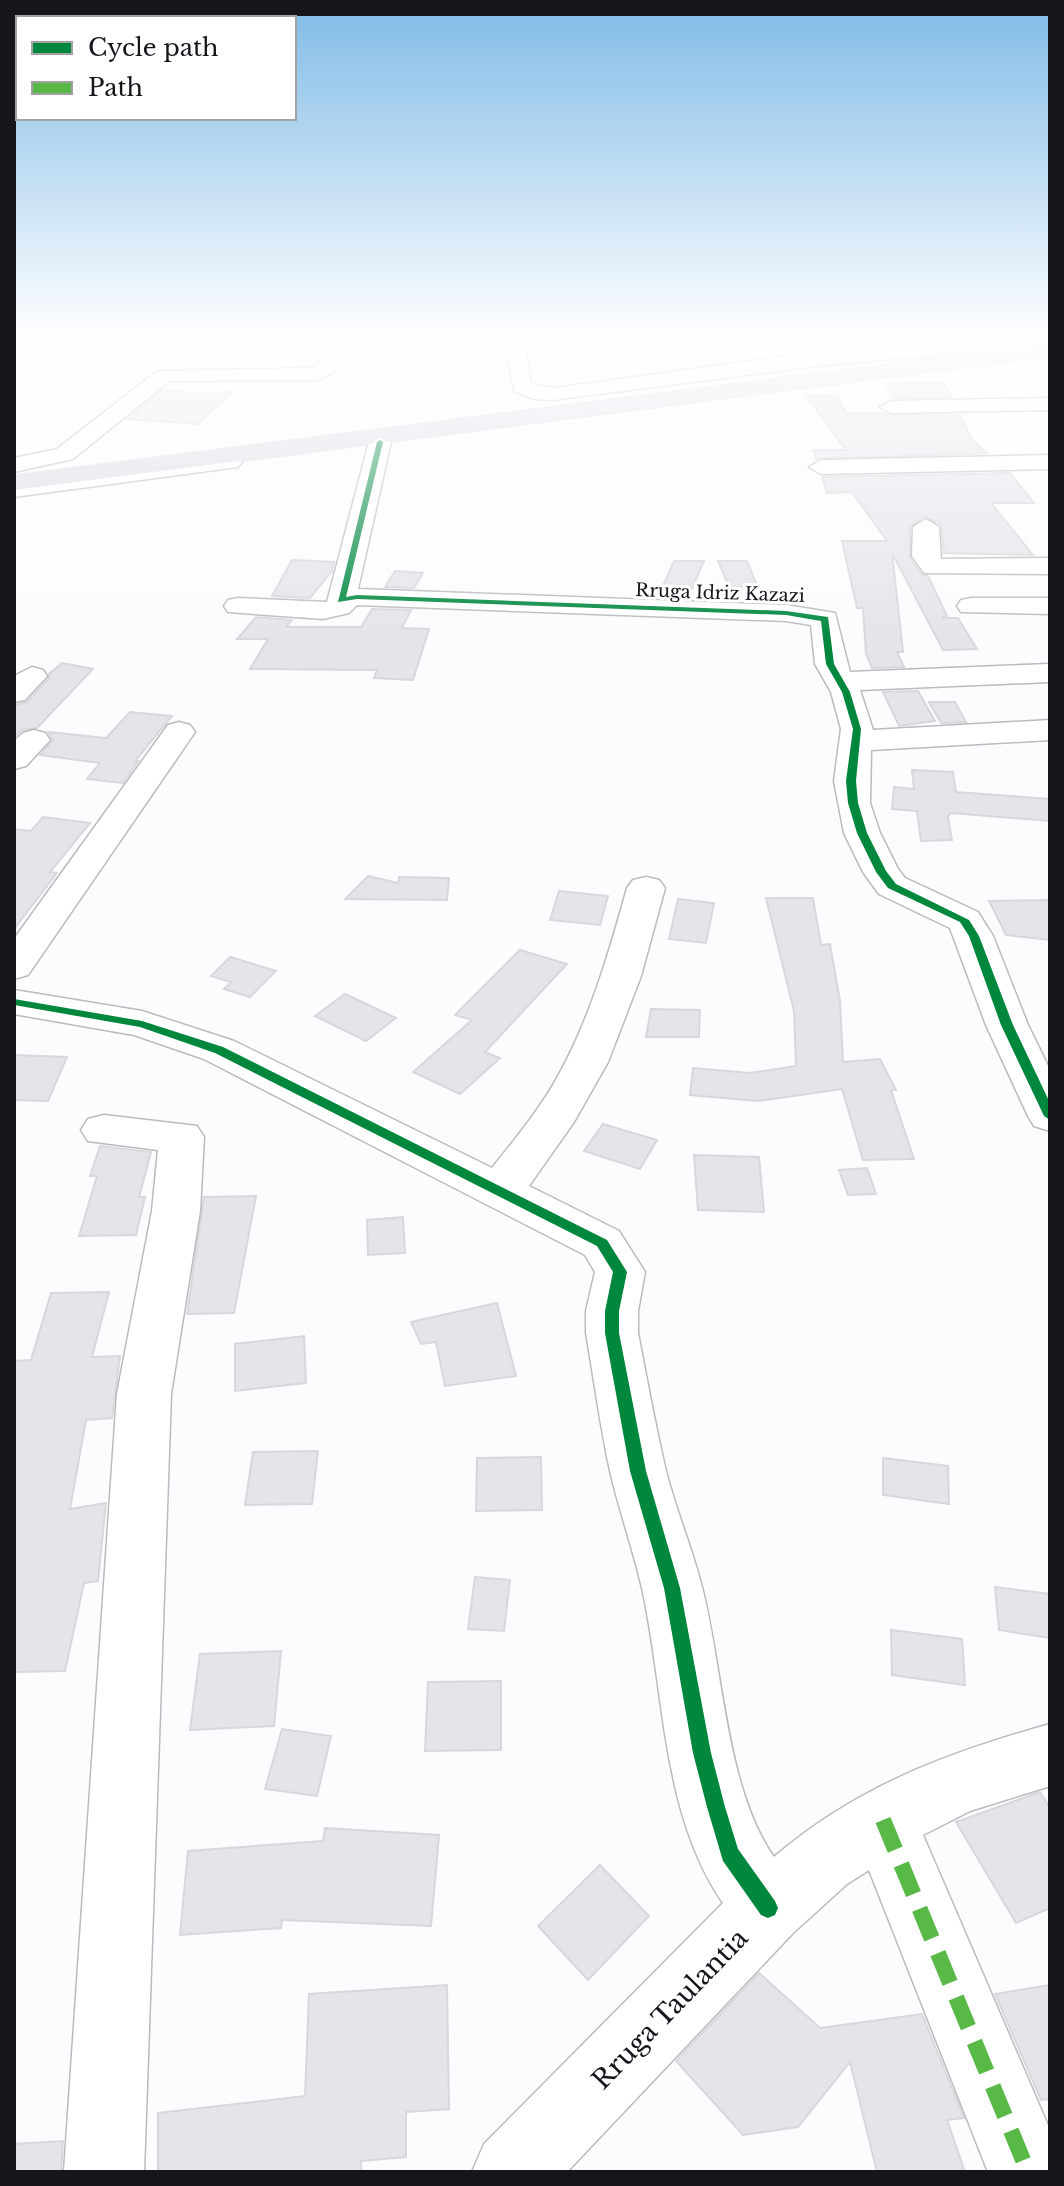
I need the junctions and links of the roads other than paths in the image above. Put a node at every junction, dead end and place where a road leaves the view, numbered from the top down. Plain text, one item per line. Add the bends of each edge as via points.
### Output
1 (84, 439) edge
2 (294, 439) edge
3 (357, 439) edge
4 (402, 439) edge
5 (380, 442) junction
6 (1050, 462) edge
7 (14, 465) edge
8 (821, 467) dead end
9 (14, 476) edge
10 (14, 483) edge
11 (14, 491) edge
12 (926, 527) dead end
13 (1050, 566) edge
14 (341, 600) junction
15 (238, 606) dead end
16 (971, 606) dead end
17 (1050, 606) edge
18 (1050, 673) edge
19 (839, 682) junction
20 (1050, 730) edge
21 (179, 732) dead end
22 (857, 741) junction
23 (646, 888) dead end
24 (14, 967) edge
25 (14, 1002) edge
26 (1050, 1116) edge
27 (104, 1130) dead end
28 (501, 1190) junction
29 (1050, 1755) edge
30 (883, 1820) junction
31 (768, 1908) junction
32 (104, 2172) edge
33 (512, 2172) edge
34 (1028, 2172) edge

1 - 7 street via 65,454
2 - 9 highway
3 - 10 highway
4 - 5 street
5 - 11 street
5 - 14 street
6 - 8 street
12 - 13 street via 925,556 933,567
14 - 15 street, Rruga Idriz Kazazi via 339,607 323,611
14 - 19 street, Rruga Idriz Kazazi via 813,615 828,625 830,664
16 - 17 street
18 - 19 street
19 - 22 street, Rruga Idriz Kazazi via 854,712
20 - 22 street
21 - 24 street
22 - 26 street, Rruga Idriz Kazazi via 853,803 881,872 902,893 964,920
23 - 28 street via 621,976 586,1065
25 - 28 street via 142,1024 219,1050
27 - 32 street via 181,1137 183,1177 142,1392
28 - 31 street via 602,1243 620,1272 612,1333 638,1471 672,1588 702,1753 730,1854
29 - 30 street, Rruga Taulantia via 965,1780
30 - 31 street, Rruga Taulantia via 823,1860
30 - 34 street
31 - 33 street, Rruga Taulantia

